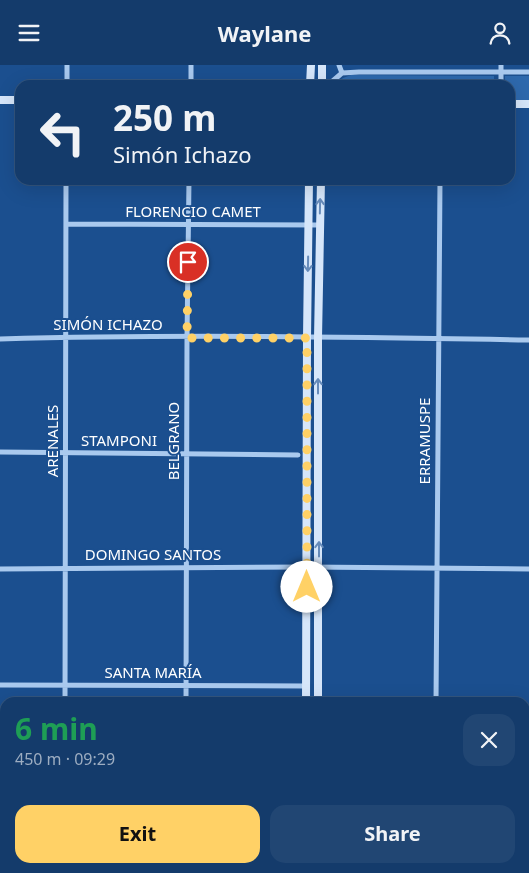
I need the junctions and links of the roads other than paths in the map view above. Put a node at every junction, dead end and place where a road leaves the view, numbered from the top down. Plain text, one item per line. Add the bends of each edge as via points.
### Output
1 (67, 65) edge
2 (191, 65) edge
3 (311, 65) edge
4 (322, 65) edge
5 (339, 65) edge
6 (500, 65) edge
7 (500, 72) junction
8 (529, 72) edge
9 (342, 73) junction
10 (67, 80) edge
11 (191, 80) edge
12 (310, 80) edge
13 (322, 80) edge
14 (334, 80) edge
15 (501, 80) edge
16 (0, 100) edge
17 (15, 100) edge
18 (515, 104) edge
19 (529, 104) edge
20 (66, 185) edge
21 (190, 185) edge
22 (309, 185) edge
23 (321, 185) edge
24 (440, 185) edge
25 (66, 224) junction
26 (189, 225) junction
27 (308, 225) junction
28 (320, 225) junction
29 (65, 337) junction
30 (187, 338) junction
31 (307, 338) junction
32 (318, 338) junction
33 (0, 339) edge
34 (438, 339) junction
35 (529, 340) edge
36 (307, 435) junction
37 (318, 435) junction
38 (0, 452) edge
39 (65, 453) junction
40 (187, 454) junction
41 (298, 455) dead end
42 (307, 477) junction
43 (318, 477) junction
44 (307, 567) junction
45 (65, 568) junction
46 (187, 568) junction
47 (0, 569) edge
48 (319, 569) junction
49 (437, 569) junction
50 (529, 569) edge
51 (318, 645) junction
52 (307, 646) junction
53 (0, 685) edge
54 (65, 685) junction
55 (186, 686) junction
56 (306, 686) junction
57 (66, 697) edge
58 (186, 697) edge
59 (306, 697) edge
60 (318, 697) edge
61 (436, 697) edge

1 - 10 street
2 - 11 street
3 - 12 main road
4 - 13 main road
5 - 9 street
6 - 7 street
7 - 8 street
7 - 9 street
7 - 15 street
9 - 14 street
16 - 17 main road
18 - 19 main road
20 - 25 street, ARENALES
21 - 26 street, BELGRANO
22 - 27 main road
28 -> 23 main road
24 - 34 street, ERRAMUSPE
25 - 26 street, FLORENCIO CAMET
25 - 29 street, ARENALES
26 - 27 street, FLORENCIO CAMET
26 - 30 street, BELGRANO
27 - 28 street, FLORENCIO CAMET
27 -> 31 main road
28 - 32 main road
29 - 30 street, SIMÓN ICHAZO
29 - 33 street, SIMÓN ICHAZO
29 - 39 street, ARENALES
30 - 31 street, SIMÓN ICHAZO
30 - 40 street, BELGRANO
31 - 32 street, SIMÓN ICHAZO
31 - 36 main road
32 - 34 street, SIMÓN ICHAZO
37 -> 32 main road
34 - 35 street, SIMÓN ICHAZO
34 - 49 street, ERRAMUSPE
36 - 37 main road
36 - 42 main road
37 - 43 main road
38 - 39 street, STAMPONI
39 - 40 street, STAMPONI
39 - 45 street, ARENALES
40 - 41 street, STAMPONI
40 - 46 street, BELGRANO
42 - 43 main road
42 - 44 main road
48 -> 43 main road
44 - 46 street, DOMINGO SANTOS
44 - 48 street, DOMINGO SANTOS
44 - 52 main road
45 - 46 street, DOMINGO SANTOS
45 - 47 street, DOMINGO SANTOS
45 - 54 street, ARENALES
46 - 55 street, BELGRANO
48 - 49 street, DOMINGO SANTOS
48 - 51 main road
49 - 50 street, DOMINGO SANTOS
49 - 61 street, ERRAMUSPE
51 - 52 main road
51 - 60 main road
52 - 56 main road
53 - 54 street, SANTA MARÍA
54 - 55 street, SANTA MARÍA
54 - 57 street, ARENALES
55 - 56 street, SANTA MARÍA
55 - 58 street, BELGRANO
56 - 59 main road

